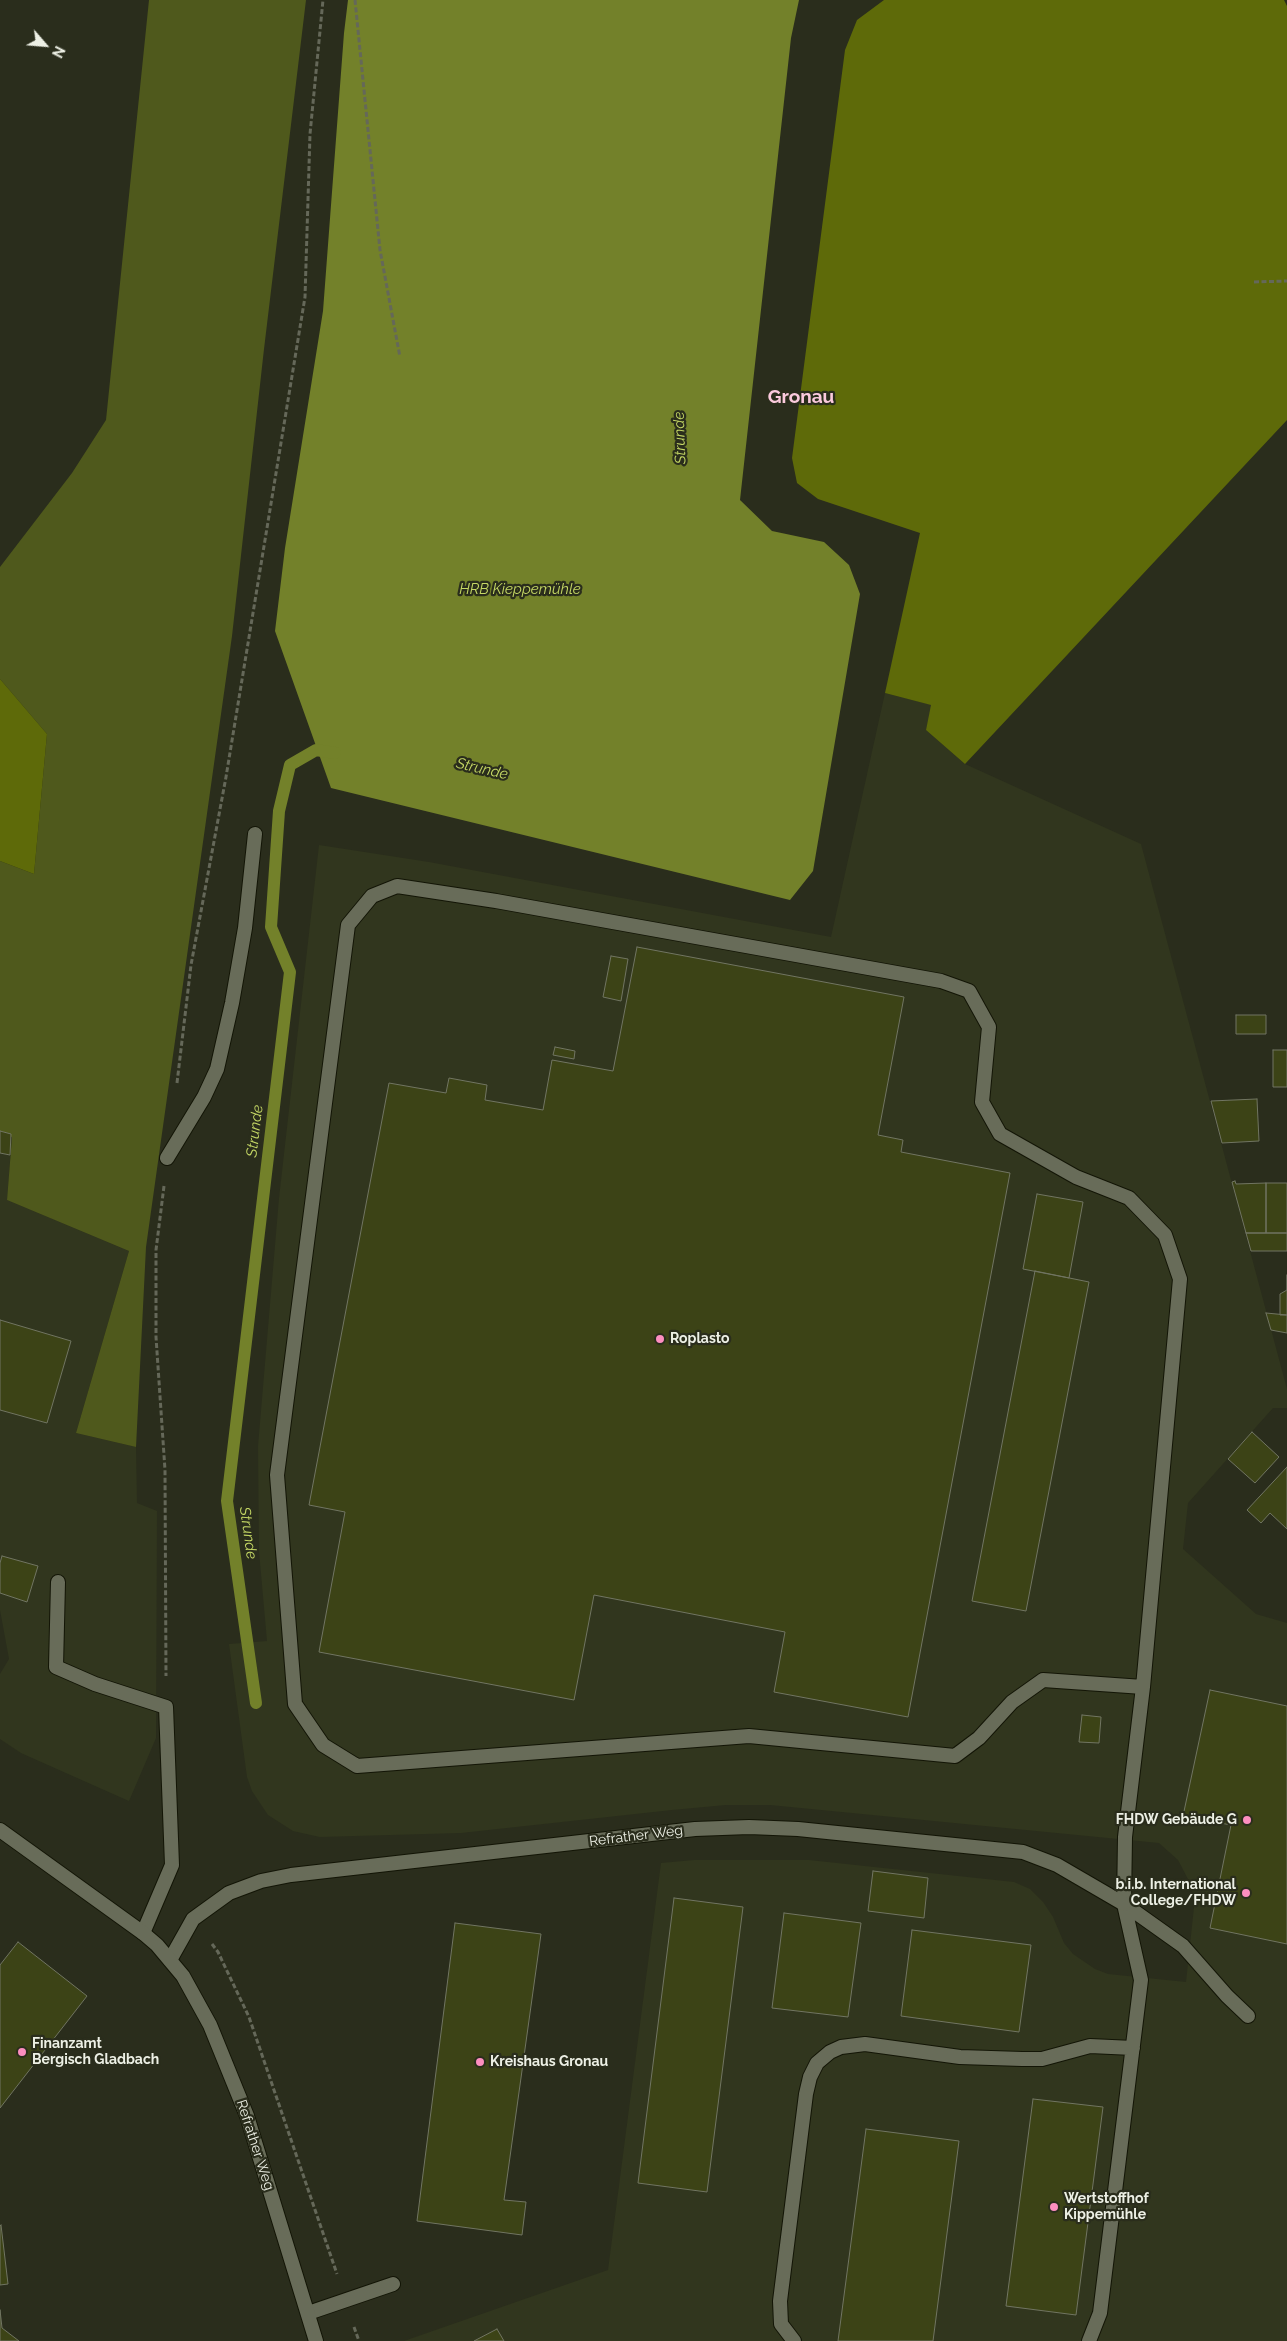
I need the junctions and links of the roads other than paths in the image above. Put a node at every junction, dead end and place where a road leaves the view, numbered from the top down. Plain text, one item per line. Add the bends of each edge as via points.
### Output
1 (255, 834) dead end
2 (167, 1158) dead end
3 (58, 1582) dead end
4 (1143, 1688) junction
5 (0, 1830) edge
6 (1124, 1904) junction
7 (143, 1933) junction
8 (170, 1960) junction
9 (1248, 2016) dead end
10 (1133, 2048) junction
11 (393, 2284) dead end
12 (308, 2313) junction
13 (316, 2341) edge
14 (794, 2341) edge
15 (1090, 2341) edge

1 - 2 street via 243,937 219,1059 204,1097
3 - 7 street via 56,1667 166,1708 172,1866
4 - 4 street via 1180,1279 1165,1235 1129,1198 1076,1177 1000,1134 982,1102 989,1027 969,991 941,981 496,901 397,886 372,896 348,925 277,1474 295,1704 323,1745 357,1766 749,1736 955,1756 979,1738 1012,1702 1043,1680
4 - 6 street via 1125,1837
5 - 7 street, Refrather Weg
6 - 8 street, Refrather Weg via 1057,1864 1023,1852 798,1829 695,1829 261,1881 229,1893 193,1919
6 - 9 street, Refrather Weg via 1183,1946
6 - 10 street via 1142,1980
7 - 8 street, Refrather Weg
8 - 12 street, Refrather Weg via 188,1984 222,2052 246,2116
10 - 14 street via 1090,2046 1042,2058 1022,2059 960,2056 865,2044 841,2047 817,2063 806,2094 780,2301 781,2324
10 - 15 street via 1100,2314
11 - 12 street
12 - 13 street, Refrather Weg

